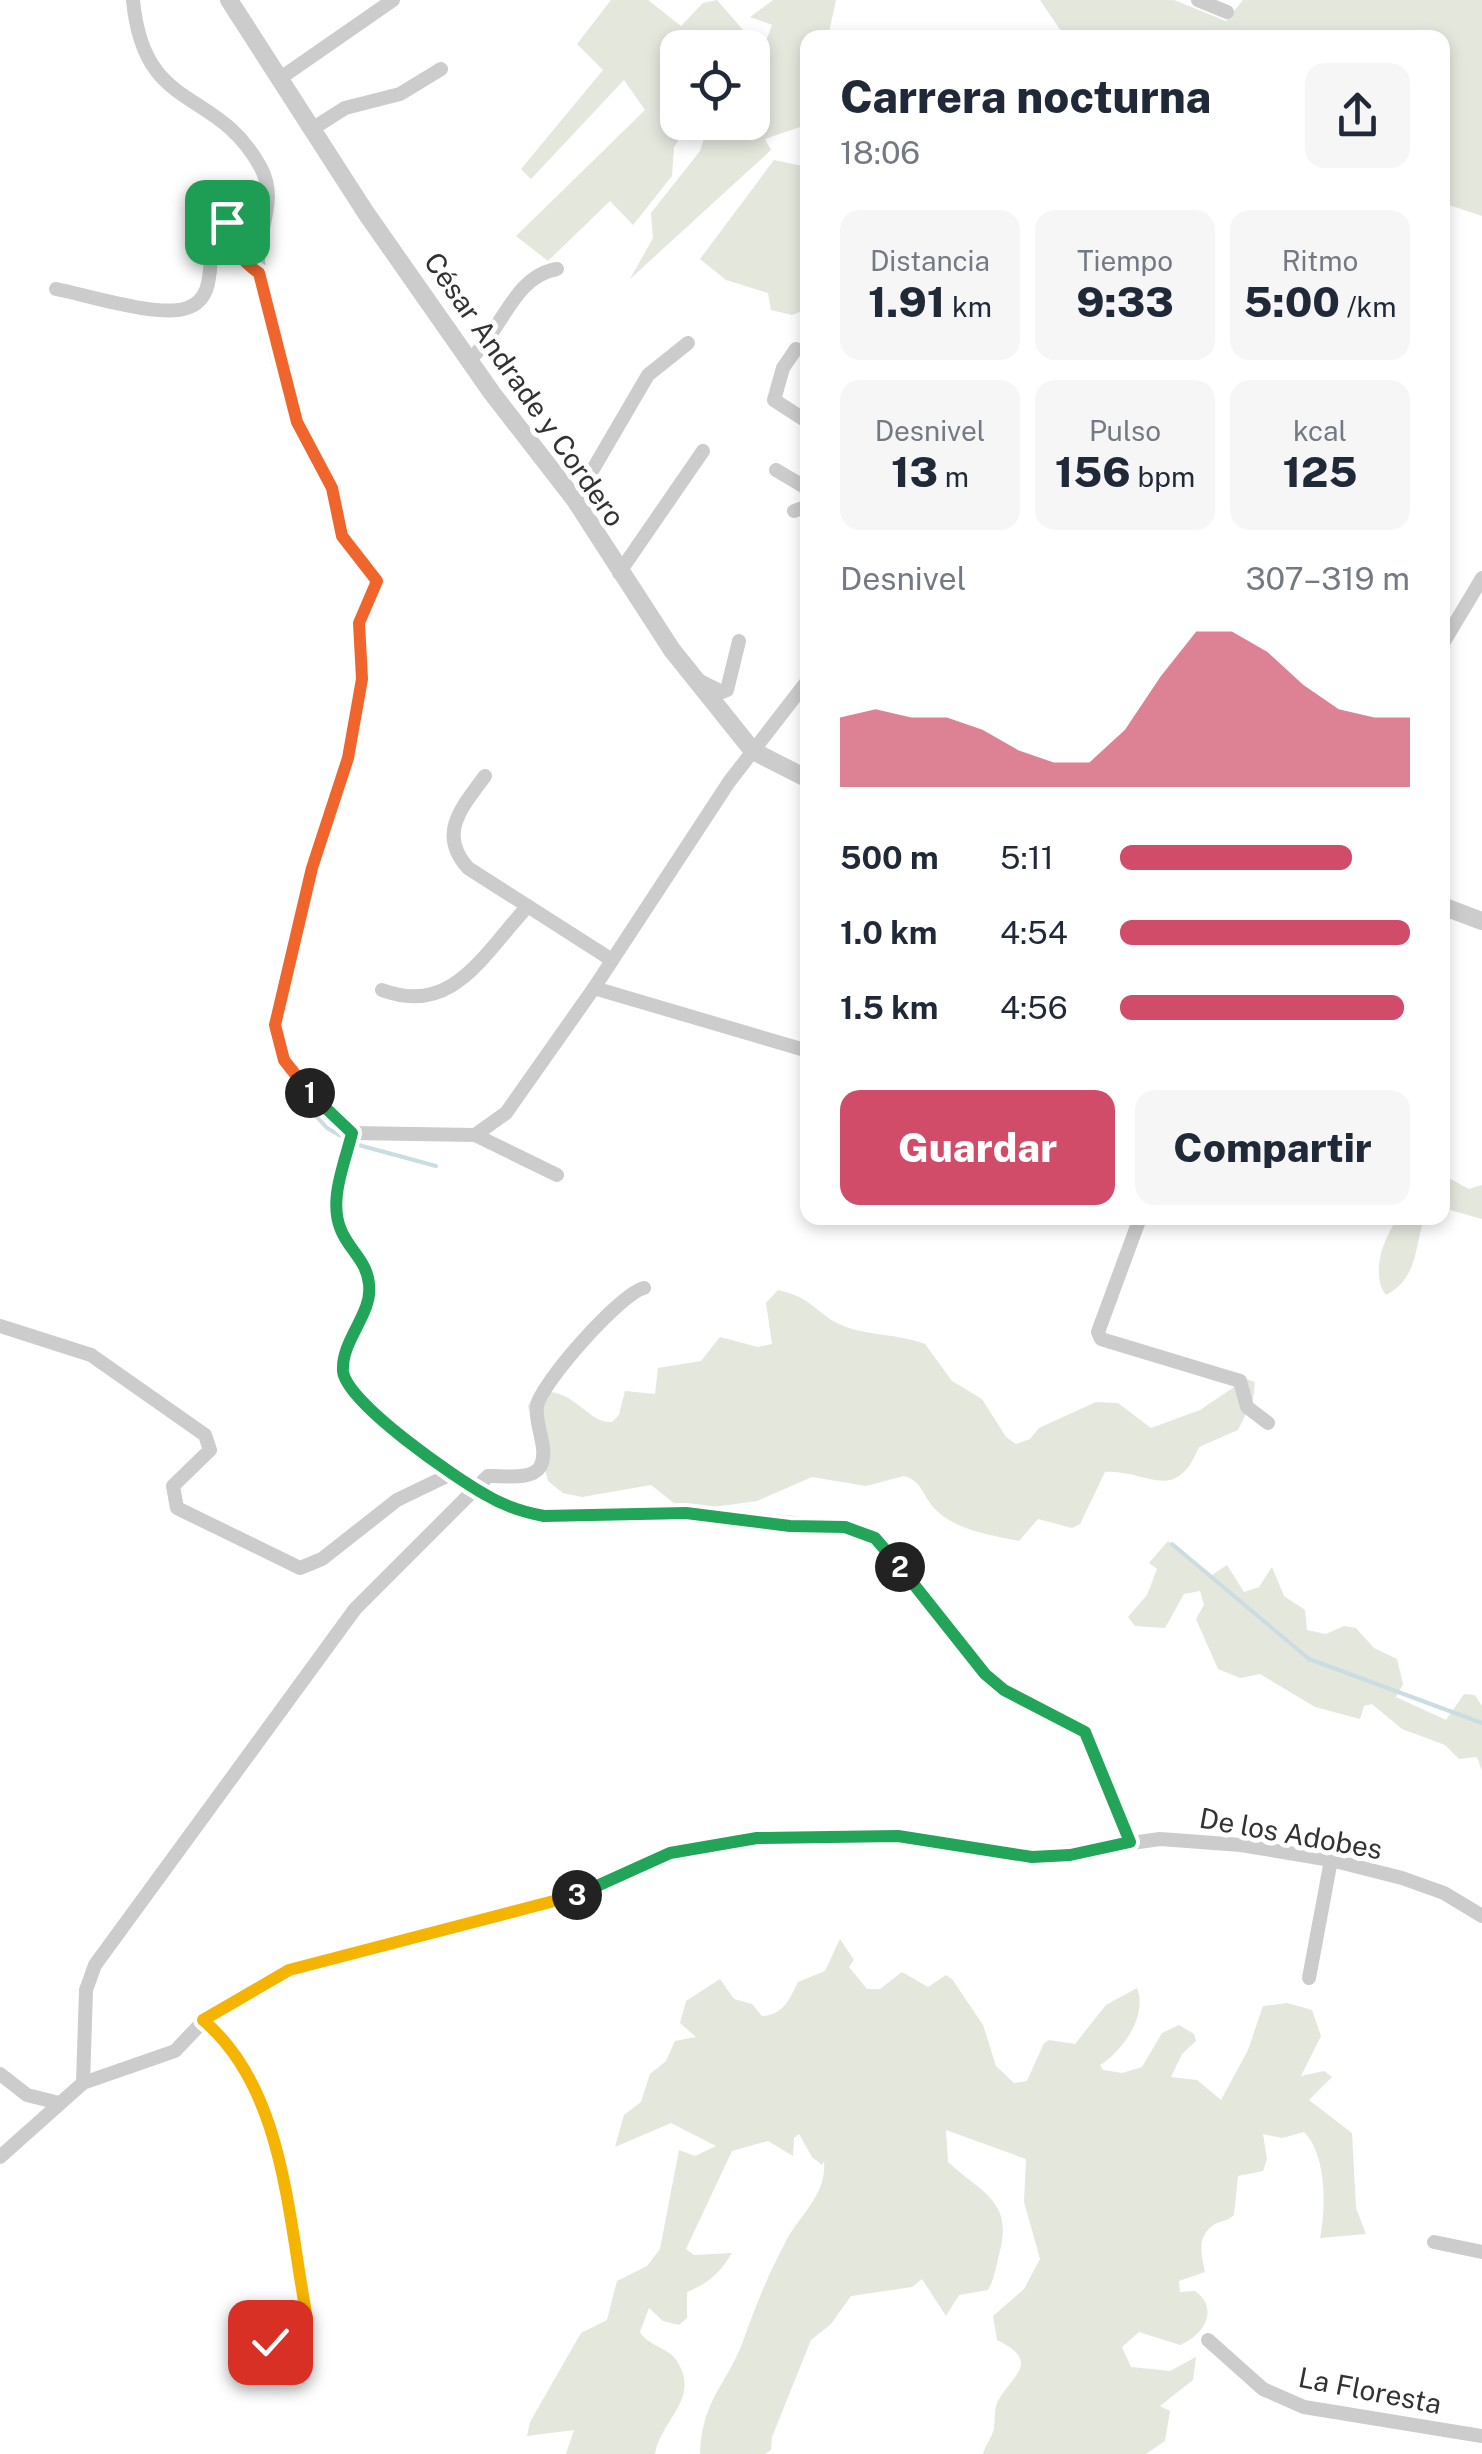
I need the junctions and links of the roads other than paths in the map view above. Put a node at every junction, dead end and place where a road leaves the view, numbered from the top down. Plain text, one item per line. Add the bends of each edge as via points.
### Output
1 (133, 0) edge
2 (393, 0) edge
3 (1198, 0) edge
4 (233, 2) edge
5 (1227, 12) dead end
6 (441, 70) dead end
7 (282, 78) junction
8 (312, 128) junction
9 (557, 268) dead end
10 (259, 273) junction
11 (56, 289) dead end
12 (688, 343) dead end
13 (796, 349) dead end
14 (469, 360) junction
15 (800, 417) edge
16 (703, 450) dead end
17 (776, 470) dead end
18 (800, 484) edge
19 (575, 500) junction
20 (619, 573) junction
21 (1482, 578) edge
22 (1450, 632) edge
23 (740, 640) dead end
24 (694, 677) junction
25 (800, 690) edge
26 (753, 752) junction
27 (800, 775) edge
28 (486, 776) dead end
29 (528, 906) junction
30 (1450, 909) edge
31 (1482, 921) edge
32 (612, 960) junction
33 (594, 988) junction
34 (382, 990) dead end
35 (800, 1049) edge
36 (352, 1136) junction
37 (475, 1136) junction
38 (557, 1174) dead end
39 (1137, 1225) edge
40 (644, 1288) dead end
41 (0, 1326) edge
42 (1268, 1423) dead end
43 (453, 1473) junction
44 (476, 1489) junction
45 (1130, 1842) junction
46 (1331, 1860) junction
47 (1482, 1916) edge
48 (1309, 1978) dead end
49 (203, 2020) junction
50 (0, 2074) edge
51 (83, 2084) junction
52 (59, 2103) junction
53 (0, 2157) edge
54 (1434, 2242) dead end
55 (1482, 2252) edge
56 (1208, 2340) dead end
57 (270, 2342) dead end
58 (1482, 2436) edge

1 - 10 street via 140,50 150,68 216,116 259,165 269,199
2 - 7 street
3 - 5 street
4 - 7 street, César Andrade y Cordero
6 - 8 street via 400,94 345,108
7 - 8 street, César Andrade y Cordero
8 - 14 street, César Andrade y Cordero
9 - 14 street via 530,278
10 - 11 street via 242,262 227,222 217,234 204,297 190,308 148,308
10 - 36 street via 297,422 332,488 342,536 377,581 359,623 362,679 348,758 312,868 275,1025 291,1070
12 - 19 street via 648,376
13 - 15 street via 774,400
14 - 19 street, César Andrade y Cordero
16 - 20 street
17 - 18 street
19 - 20 street, César Andrade y Cordero
20 - 24 street, César Andrade y Cordero
21 - 22 street
23 - 24 street via 727,690
24 - 26 street, César Andrade y Cordero
25 - 26 street
26 - 27 street, César Andrade y Cordero
26 - 32 street
28 - 29 street via 456,818 451,833 458,857
29 - 32 street
29 - 34 street via 439,996 417,1000
30 - 31 street
32 - 33 street
33 - 35 street
33 - 37 street via 506,1113
36 - 37 street
36 - 43 street via 337,1218 370,1286 343,1373 361,1402
37 - 38 street
39 - 42 street via 1101,1339 1240,1381 1247,1407
40 - 44 street via 617,1302 544,1386 536,1413 544,1456 539,1468 488,1476
41 - 43 street via 92,1355 206,1435 210,1450 173,1486 177,1508 300,1568 322,1560 397,1500
43 - 44 street
44 - 45 street via 544,1516 686,1513 859,1529 888,1551 985,1674 1085,1732
44 - 51 street via 355,1609 95,1965 86,1990
45 - 46 street, De los Adobes via 1241,1845
45 - 49 street, De los Adobes via 1032,1857 898,1836 757,1838 670,1853 579,1894 289,1970
46 - 47 street, De los Adobes via 1432,1888
46 - 48 street
49 - 51 street, De los Adobes via 175,2051
49 - 57 street via 231,2048 254,2088 279,2172 307,2318 301,2331
50 - 52 street via 27,2095
51 - 52 street, De los Adobes
52 - 53 street, De los Adobes
54 - 55 street
56 - 58 street, La Floresta via 1263,2389 1304,2407

